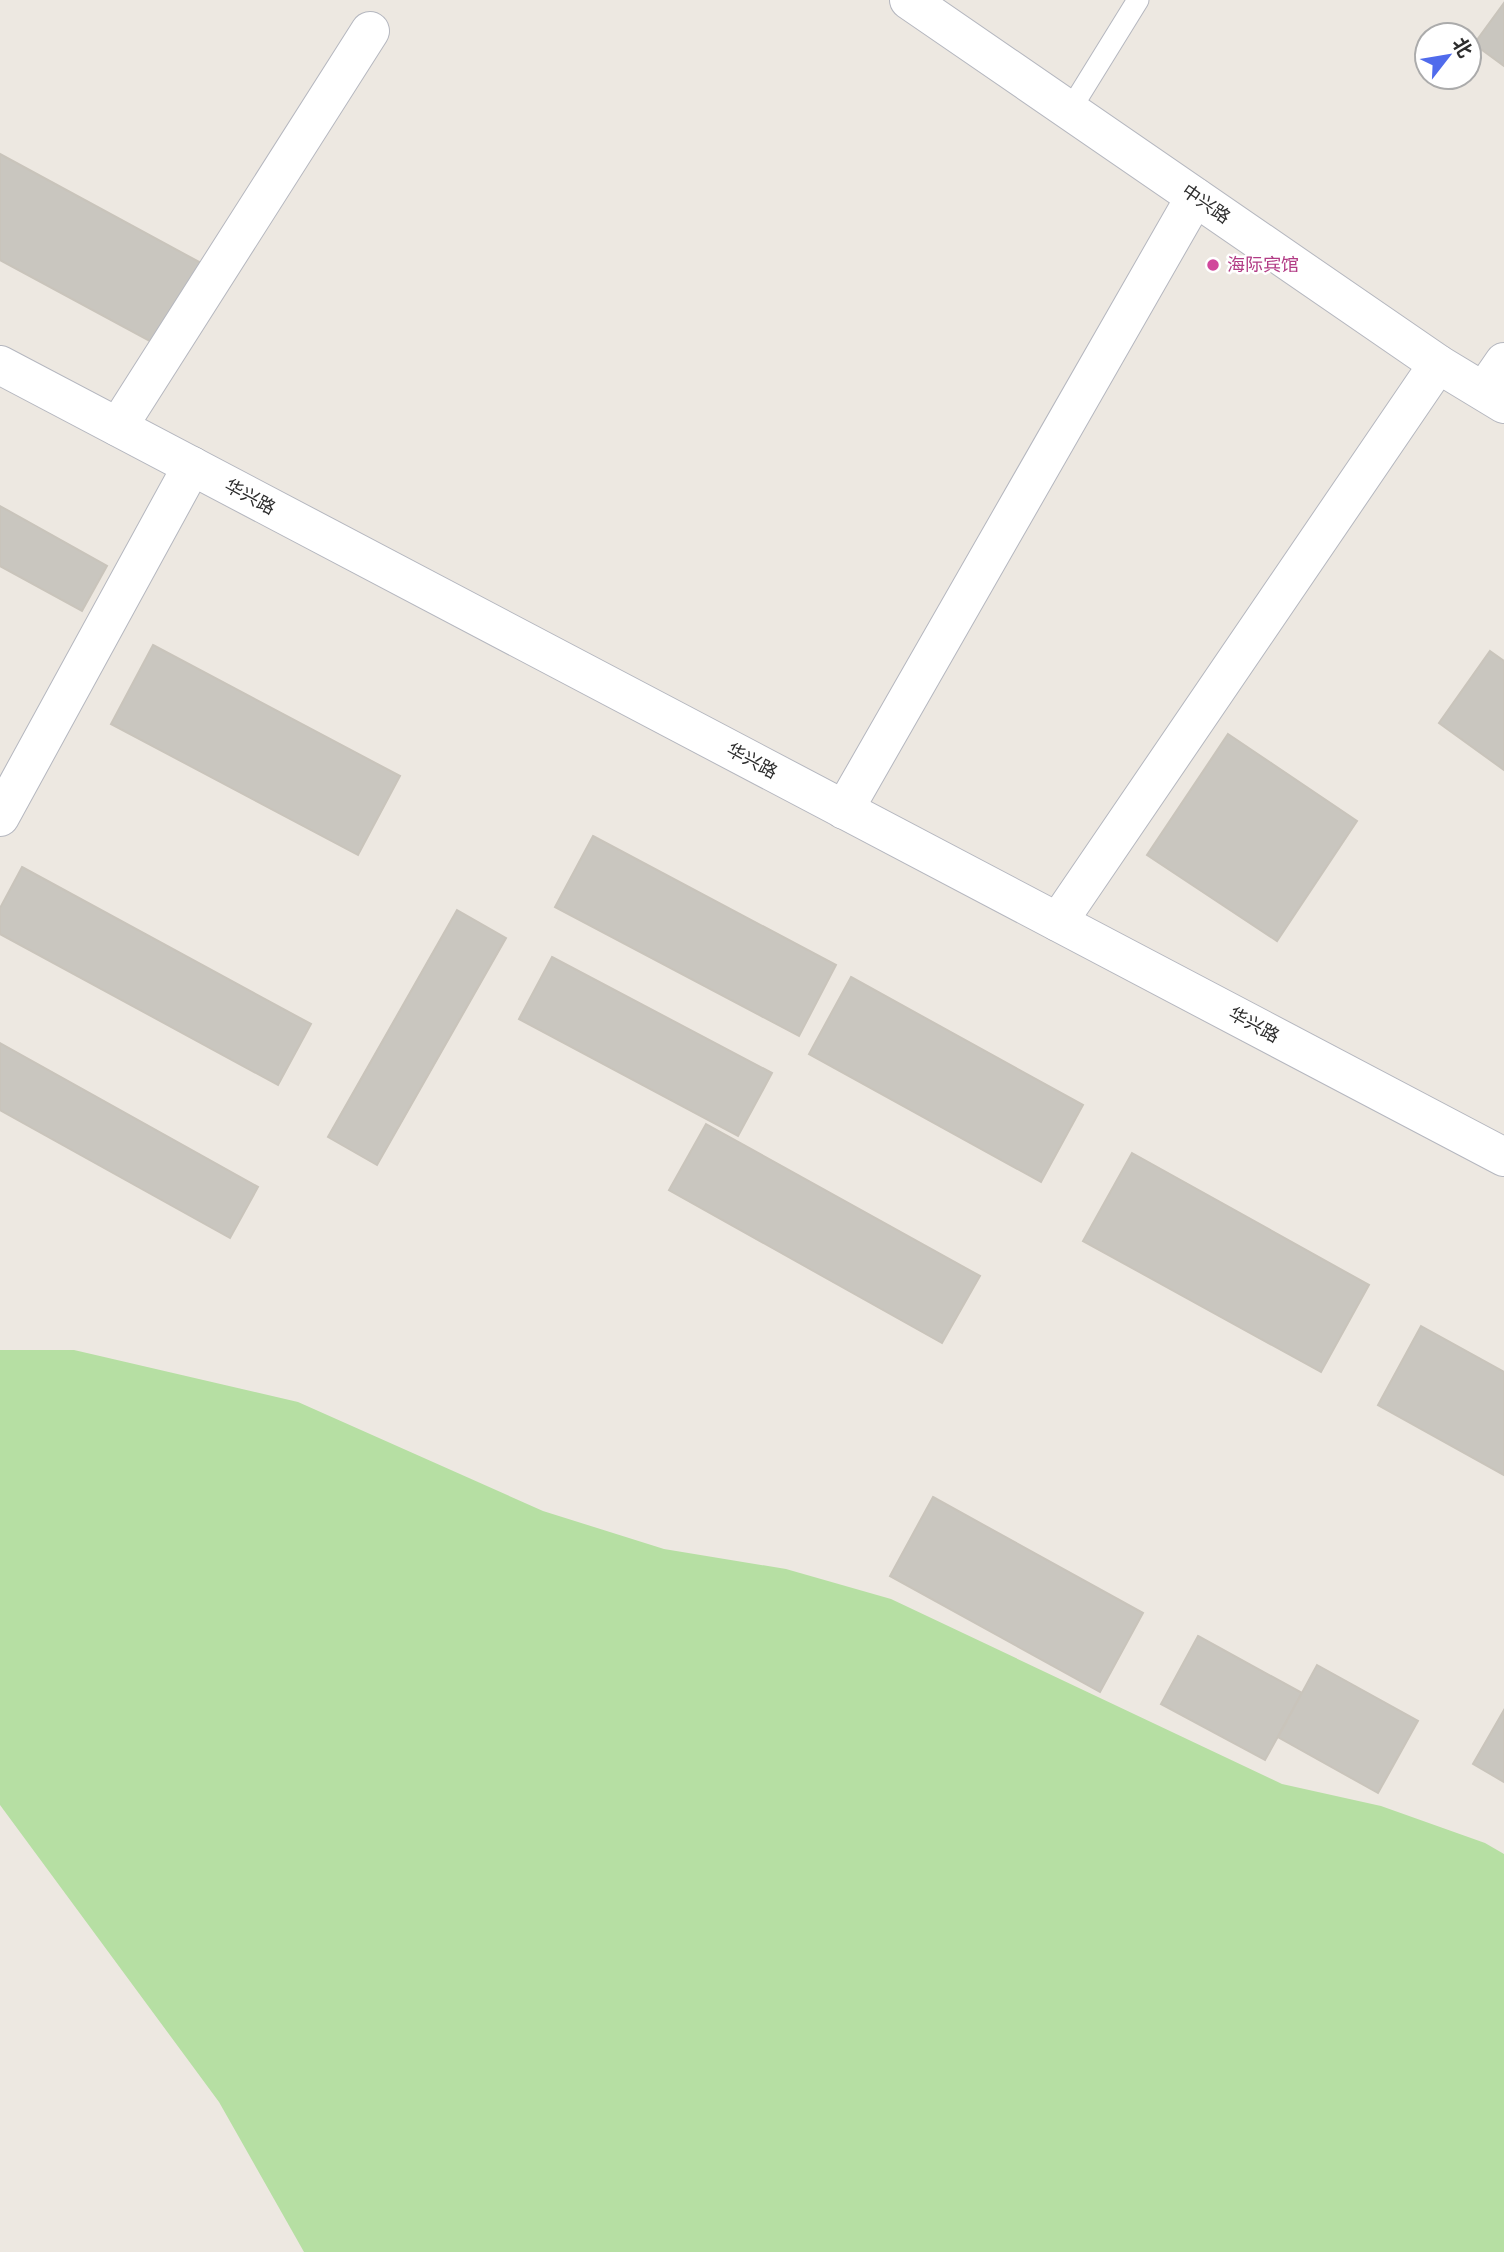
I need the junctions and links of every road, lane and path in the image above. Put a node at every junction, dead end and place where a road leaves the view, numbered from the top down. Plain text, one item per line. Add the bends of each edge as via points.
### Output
1 (909, 0) edge
2 (1138, 0) edge
3 (370, 30) dead end
4 (1070, 110) junction
5 (1195, 197) junction
6 (1438, 363) junction
7 (0, 365) edge
8 (1497, 386) edge
9 (118, 427) junction
10 (192, 466) junction
11 (844, 810) junction
12 (0, 817) edge
13 (1058, 922) junction
14 (1504, 1157) edge

1 - 4 street, 中兴路
2 - 4 lane
3 - 9 street
4 - 5 street, 中兴路
5 - 6 street, 中兴路
5 - 11 street
6 - 8 street, 中兴路
6 - 13 street
7 - 9 street, 华兴路
9 - 10 street, 华兴路
10 - 11 street, 华兴路
10 - 12 street
11 - 13 street, 华兴路
13 - 14 street, 华兴路

